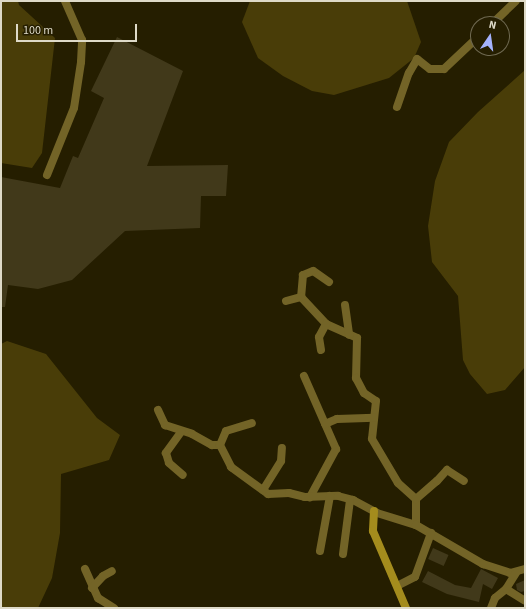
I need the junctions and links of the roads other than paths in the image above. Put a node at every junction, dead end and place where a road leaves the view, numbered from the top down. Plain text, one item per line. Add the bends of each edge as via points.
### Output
1 (65, 1) edge
2 (516, 1) edge
3 (500, 16) edge
4 (470, 45) edge
5 (397, 107) dead end
6 (47, 175) dead end
7 (329, 282) dead end
8 (301, 297) junction
9 (286, 301) dead end
10 (345, 304) dead end
11 (326, 324) junction
12 (350, 335) junction
13 (320, 350) dead end
14 (304, 376) dead end
15 (158, 410) dead end
16 (374, 418) junction
17 (252, 423) dead end
18 (325, 424) junction
19 (181, 432) junction
20 (220, 444) junction
21 (282, 448) dead end
22 (183, 475) dead end
23 (464, 481) dead end
24 (262, 490) junction
25 (330, 496) junction
26 (310, 497) junction
27 (416, 499) junction
28 (350, 500) junction
29 (374, 511) junction
30 (416, 525) junction
31 (431, 533) junction
32 (320, 551) dead end
33 (343, 554) dead end
34 (86, 569) dead end
35 (525, 569) edge
36 (112, 571) dead end
37 (516, 573) junction
38 (397, 586) junction
39 (92, 588) junction
40 (506, 589) junction
41 (525, 601) edge
42 (114, 608) edge
43 (406, 608) edge
44 (491, 608) edge

1 - 6 street via 82,40 81,62 74,108
2 - 3 street
4 - 5 street via 444,69 430,69 417,59
7 - 8 street via 313,271 302,275
8 - 9 street
8 - 11 street
10 - 12 street
11 - 12 street
11 - 13 street via 319,337
12 - 16 street via 357,338 356,378 364,393 376,401
14 - 18 street
15 - 19 street via 165,425
16 - 18 street via 338,420
16 - 27 street via 372,439 378,452 398,483
17 - 20 street via 226,431
18 - 26 street via 336,449
19 - 20 street via 192,434 212,445
19 - 22 street via 166,453 169,463
20 - 24 street via 231,467
21 - 24 street via 281,461
23 - 27 street via 446,470 437,482
24 - 26 street via 268,494 289,493
25 - 26 street
25 - 28 street
25 - 32 street
27 - 30 street
28 - 29 street
28 - 33 street
29 - 30 street
29 - 38 street via 373,531
30 - 31 street
31 - 37 street via 483,564
31 - 38 street via 415,577
34 - 39 street
35 - 37 street
36 - 39 street via 103,576
37 - 40 street
38 - 43 street
39 - 42 street via 98,598
40 - 41 street
40 - 44 street via 496,598

